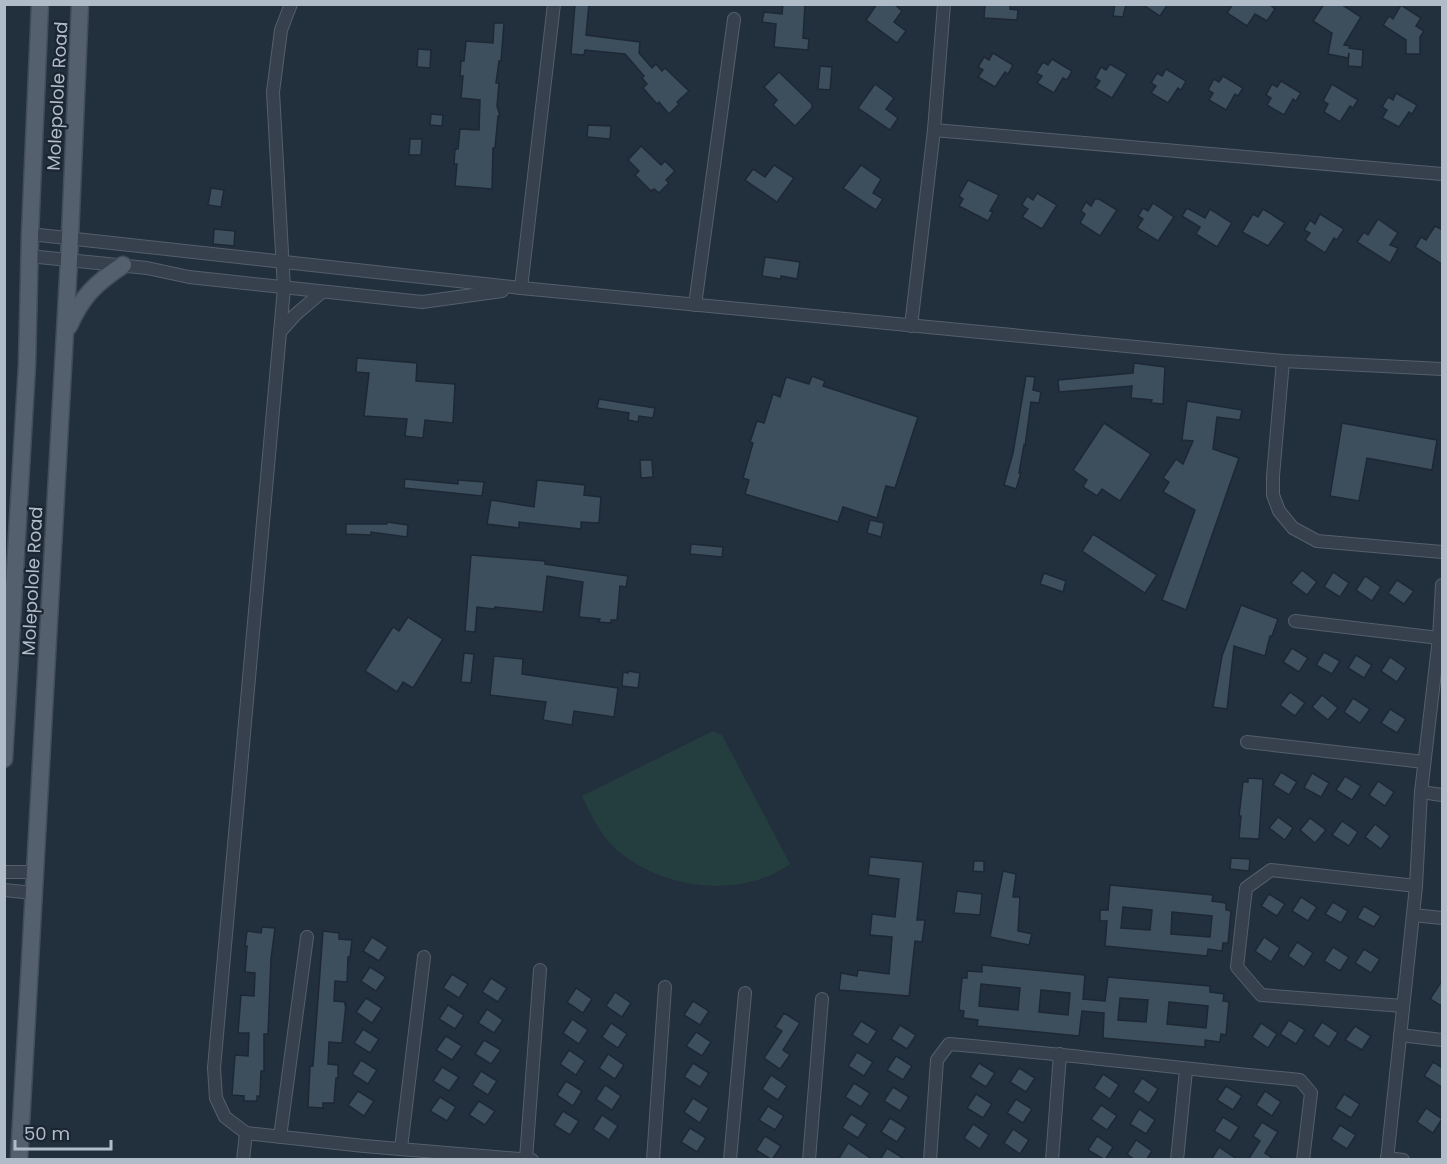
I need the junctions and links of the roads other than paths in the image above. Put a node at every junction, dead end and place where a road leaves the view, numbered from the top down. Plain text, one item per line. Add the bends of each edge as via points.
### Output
1 (40, 4) edge
2 (80, 4) edge
3 (291, 4) edge
4 (554, 4) edge
5 (944, 4) edge
6 (734, 20) dead end
7 (934, 130) junction
8 (1443, 174) edge
9 (30, 234) junction
10 (70, 239) junction
11 (147, 248) junction
12 (29, 256) junction
13 (69, 260) junction
14 (282, 263) junction
15 (123, 265) junction
16 (147, 268) junction
17 (284, 288) junction
18 (521, 288) junction
19 (322, 292) junction
20 (695, 305) junction
21 (911, 326) junction
22 (280, 332) junction
23 (65, 333) junction
24 (1283, 361) junction
25 (1443, 369) edge
26 (1443, 552) edge
27 (1443, 585) edge
28 (1295, 621) dead end
29 (1439, 638) junction
30 (1247, 742) dead end
31 (4, 759) edge
32 (1424, 762) junction
33 (1421, 792) junction
34 (1443, 795) edge
35 (4, 872) edge
36 (35, 872) junction
37 (1416, 886) junction
38 (4, 890) edge
39 (34, 893) junction
40 (1413, 915) junction
41 (1443, 918) edge
42 (307, 937) dead end
43 (424, 957) dead end
44 (540, 970) dead end
45 (665, 987) dead end
46 (745, 993) dead end
47 (822, 999) dead end
48 (1403, 1006) junction
49 (1400, 1035) junction
50 (1443, 1040) edge
51 (1060, 1054) junction
52 (1186, 1070) junction
53 (246, 1132) junction
54 (280, 1137) junction
55 (364, 1146) junction
56 (401, 1148) junction
57 (483, 1158) edge
58 (526, 1159) edge
59 (1387, 1159) edge
60 (19, 1160) edge
61 (243, 1160) edge
62 (363, 1160) edge
63 (532, 1160) edge
64 (653, 1160) edge
65 (730, 1160) edge
66 (809, 1160) edge
67 (930, 1160) edge
68 (1052, 1160) edge
69 (1177, 1160) edge
70 (1303, 1160) edge
71 (1403, 1160) edge

1 - 9 main road, Molepolole Road
2 - 10 main road, Molepolole Road
3 - 14 street via 281,30 273,92
4 - 18 street
5 - 7 street
6 - 20 street
7 - 8 street
7 - 21 street
9 - 10 street
9 - 12 main road, Molepolole Road
10 - 11 street
10 - 13 main road, Molepolole Road
11 - 14 street
11 - 16 street
12 - 13 street
12 - 31 main road, Molepolole Road via 27,365
13 - 15 street
13 - 23 main road, Molepolole Road
14 - 17 street
14 - 18 street
15 - 16 street
15 - 23 main road via 92,288
16 - 17 street
17 - 19 street
17 - 22 street
18 - 19 street via 422,302
18 - 20 street
19 - 22 street
20 - 21 street
21 - 24 street
22 - 53 street via 214,1068 216,1098 225,1117
23 - 36 main road, Molepolole Road
24 - 25 street
24 - 26 street via 1273,495 1293,528 1317,541
27 - 29 street
28 - 29 street
29 - 32 street
30 - 32 street
32 - 33 street
33 - 34 street
33 - 37 street
35 - 36 street
36 - 39 main road, Molepolole Road
37 - 40 street
37 - 48 street via 1271,870 1246,888 1237,967 1261,995
38 - 39 street
39 - 60 main road, Molepolole Road
40 - 41 street
40 - 48 street
42 - 54 street
43 - 56 street
44 - 58 street
45 - 64 street
46 - 65 street
47 - 66 street
48 - 49 street
49 - 50 street
49 - 59 street
51 - 52 street
51 - 67 street via 949,1044 937,1060
51 - 68 street
52 - 69 street
52 - 70 street via 1300,1080 1311,1093
53 - 54 street
53 - 61 street
54 - 55 street
55 - 56 street
55 - 62 street
56 - 57 street
57 - 58 street
58 - 63 street
59 - 71 street

